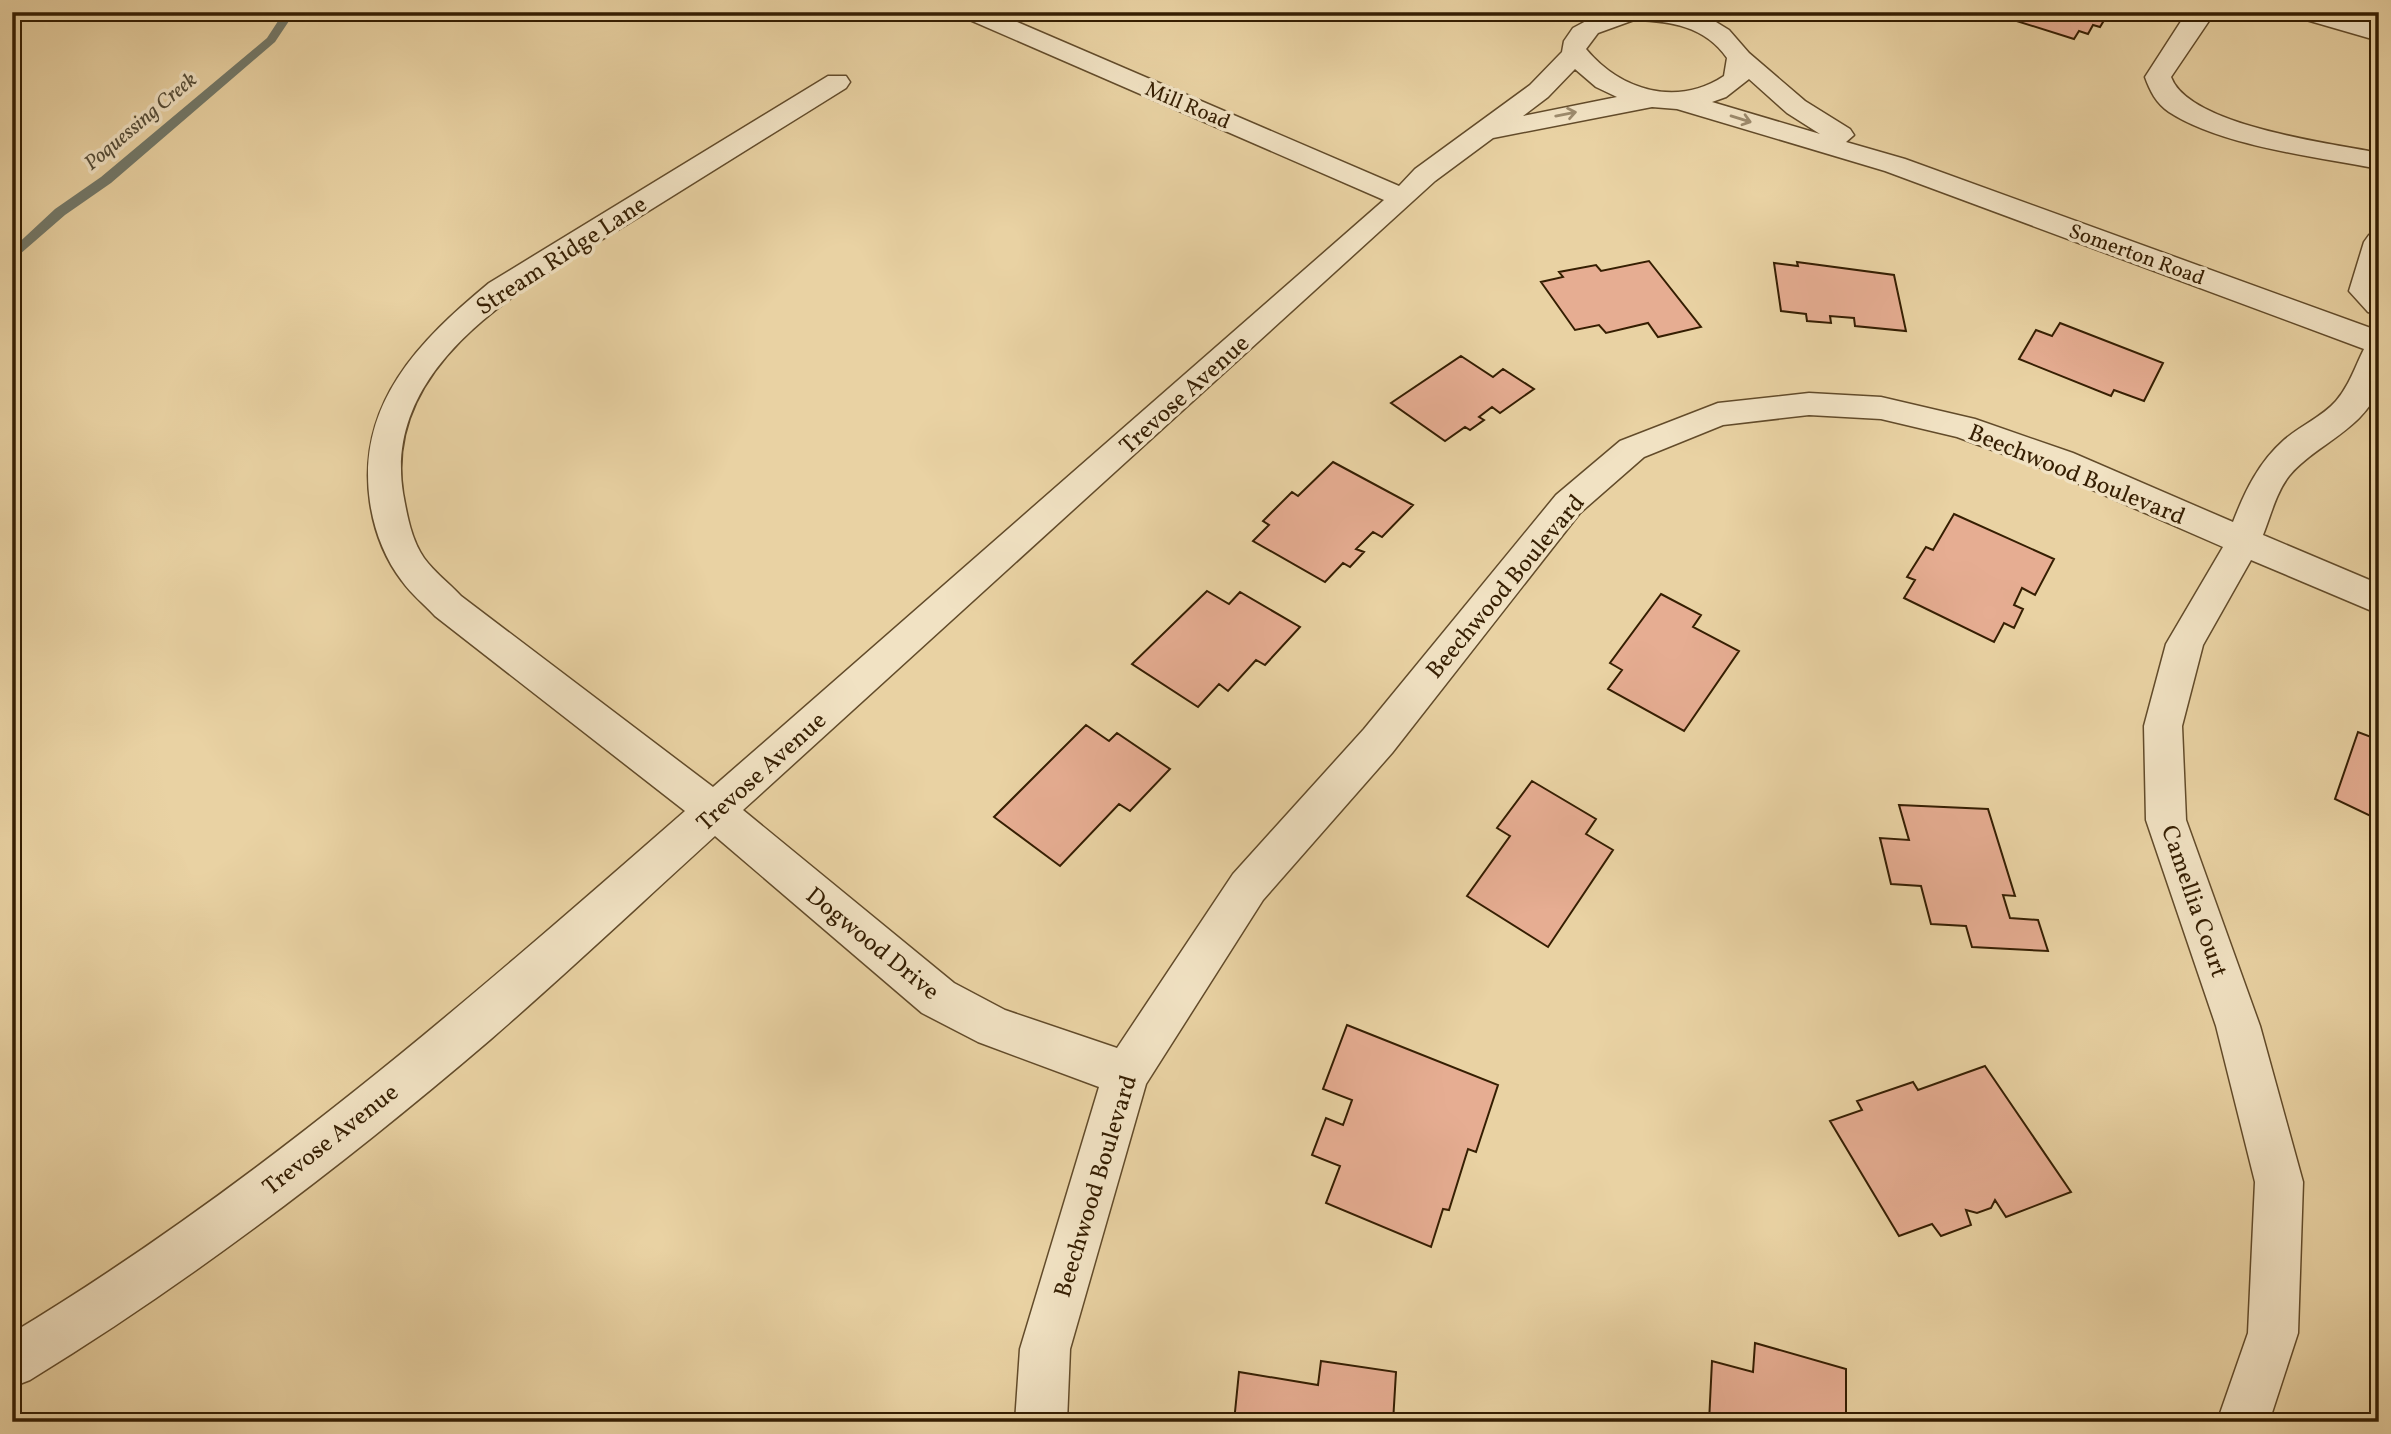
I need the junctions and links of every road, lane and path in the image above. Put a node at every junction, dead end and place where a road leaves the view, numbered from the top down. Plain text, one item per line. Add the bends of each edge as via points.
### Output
1 (972, 12) edge
2 (1729, 12) edge
3 (2203, 12) edge
4 (2305, 12) edge
5 (1620, 14) edge
6 (2379, 33) edge
7 (1737, 52) junction
8 (1575, 53) junction
9 (837, 82) dead end
10 (1665, 100) junction
11 (1477, 139) junction
12 (2379, 160) edge
13 (1895, 165) junction
14 (1403, 198) junction
15 (2379, 242) edge
16 (2379, 305) edge
17 (2379, 343) edge
18 (2379, 351) edge
19 (2243, 543) junction
20 (2379, 600) edge
21 (716, 812) junction
22 (1126, 1074) junction
23 (12, 1362) edge
24 (1041, 1422) edge
25 (2243, 1422) edge

1 - 14 street, Mill Road
2 - 7 street
3 - 12 street via 2158,77 2164,93 2183,109 2218,125
4 - 6 street
5 - 7 street, Somerton Road via 1653,13 1692,21 1709,27
5 - 8 street, Trevose Avenue via 1581,34
7 - 10 street, Trevose Avenue via 1736,79 1727,88 1695,99
7 - 13 street, Somerton Road via 1796,107
8 - 10 street, Somerton Road via 1600,79 1634,95
8 - 11 street, Trevose Avenue via 1539,91
9 - 21 street, Stream Ridge Lane via 500,290 424,361 401,397 385,440 381,483 396,539 412,569 447,606
11 -> 10 street, Trevose Avenue via 1544,118
10 -> 13 street, Somerton Road
11 - 14 street, Trevose Avenue via 1425,175
13 - 17 street, Somerton Road
14 - 21 street, Trevose Avenue
15 - 16 street via 2364,291
18 - 19 street, Camellia Court via 2345,412 2277,468 2262,492
19 - 20 street, Beechwood Boulevard
19 - 22 street, Beechwood Boulevard via 2061,462 1963,427 1881,408 1809,404 1718,415 1632,449 1568,504 1378,741 1248,887
19 - 25 street, Camellia Court via 2185,644 2163,726 2166,820 2238,1026 2279,1182 2273,1333
21 - 22 street, Dogwood Drive via 938,998 994,1027
21 - 23 street, Trevose Avenue via 475,1024 332,1139 170,1260
22 - 24 street, Beechwood Boulevard via 1045,1349

